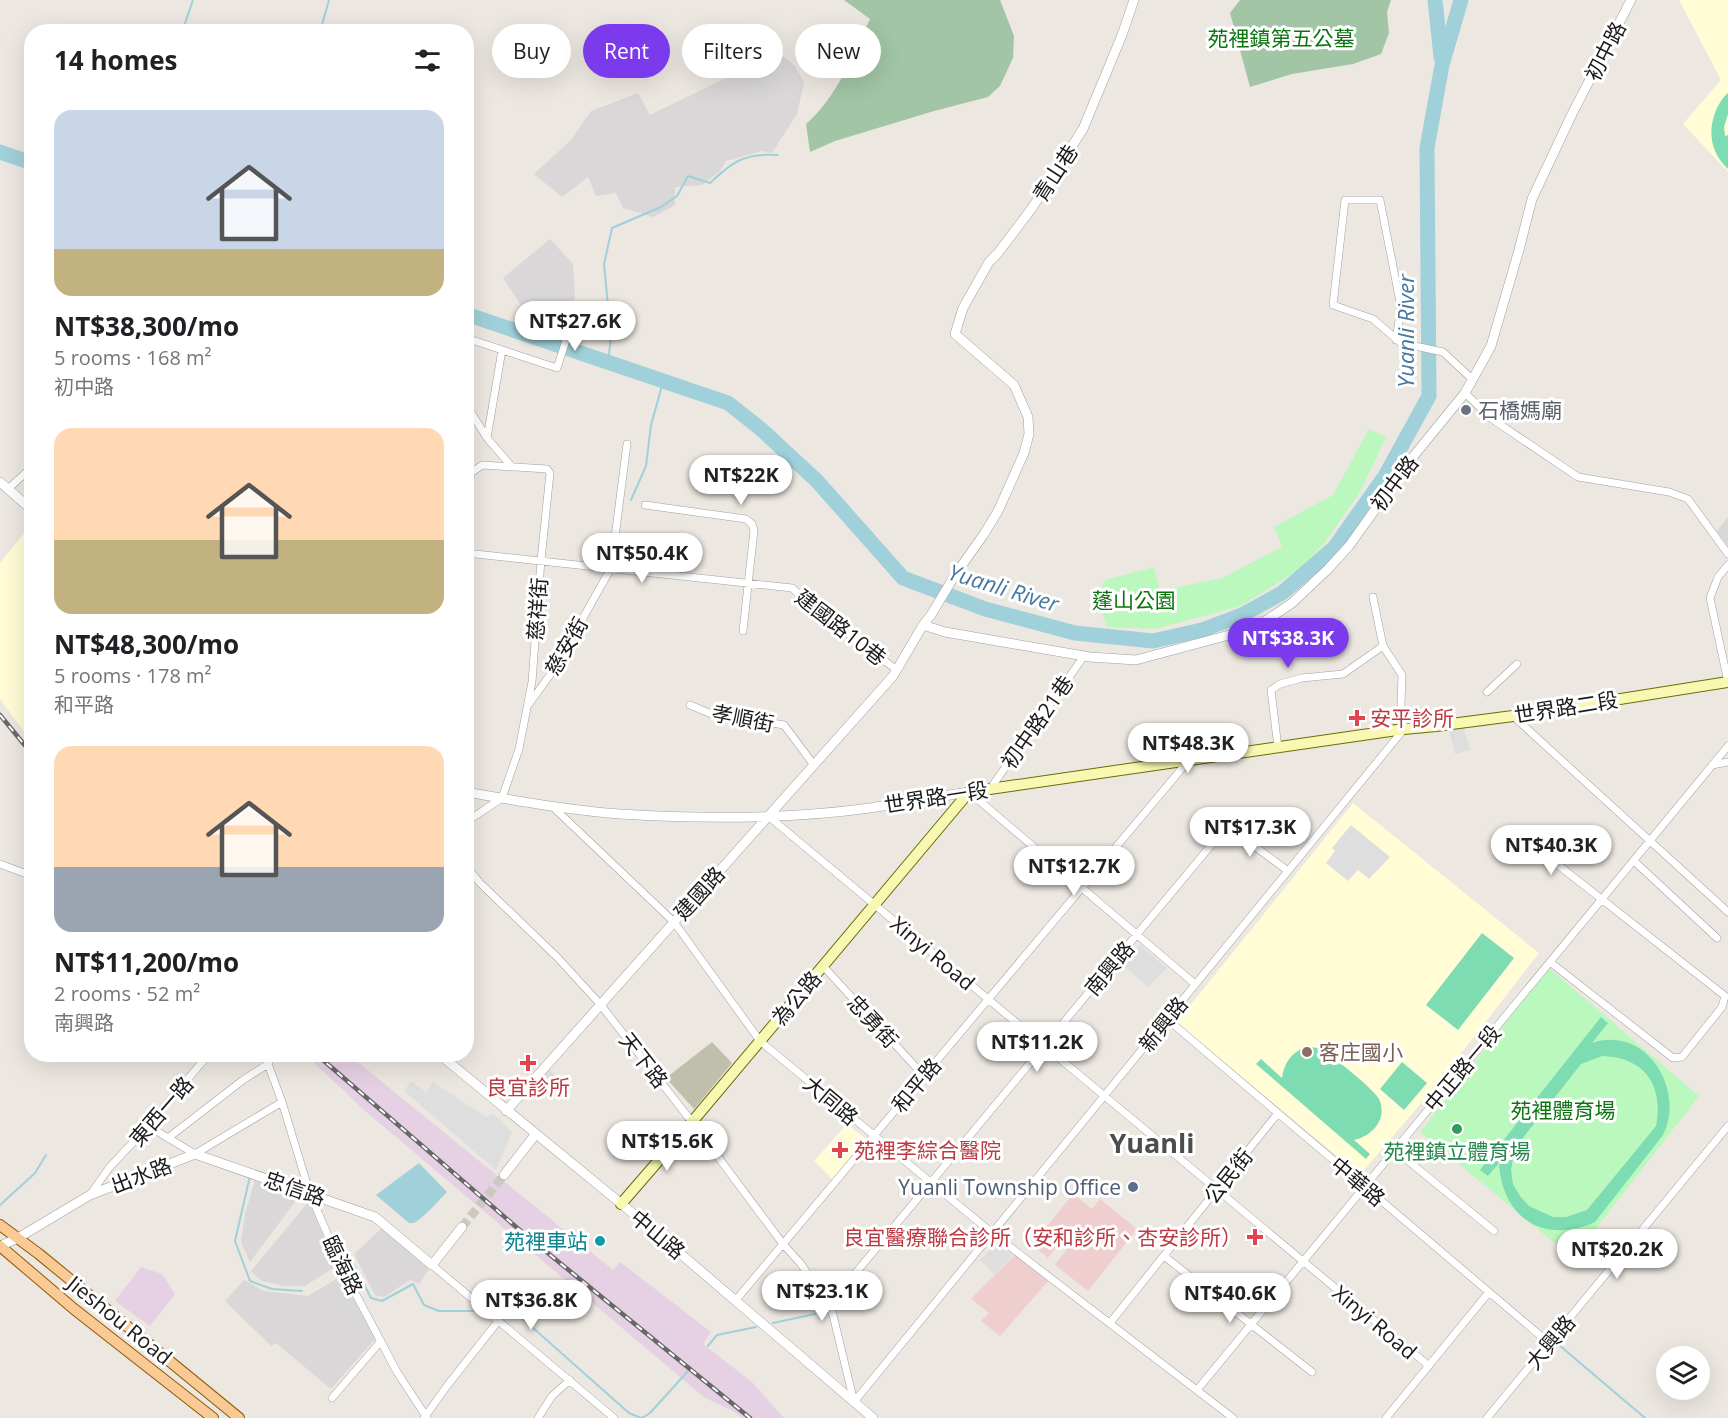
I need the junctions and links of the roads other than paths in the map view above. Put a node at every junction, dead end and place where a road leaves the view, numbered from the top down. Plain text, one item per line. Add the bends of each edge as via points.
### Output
1 (1134, 0) edge
2 (1631, 0) edge
3 (570, 328) dead end
4 (955, 334) joint
5 (474, 341) edge
6 (1398, 341) junction
7 (502, 350) junction
8 (1472, 379) junction
9 (1465, 393) junction
10 (474, 417) edge
11 (487, 438) junction
12 (627, 444) dead end
13 (512, 467) junction
14 (474, 471) edge
15 (24, 474) edge
16 (0, 482) edge
17 (8, 489) junction
18 (24, 503) edge
19 (645, 505) dead end
20 (474, 554) edge
21 (1728, 554) edge
22 (541, 560) junction
23 (1728, 565) edge
24 (611, 568) junction
25 (747, 584) junction
26 (1373, 597) dead end
27 (923, 625) junction
28 (743, 631) dead end
29 (1383, 646) junction
30 (1084, 656) junction
31 (1517, 664) dead end
32 (895, 673) junction
33 (1728, 682) edge
34 (1487, 692) dead end
35 (690, 705) dead end
36 (528, 706) junction
37 (1514, 716) junction
38 (1404, 729) junction
39 (1728, 746) edge
40 (1278, 748) junction
41 (1189, 760) junction
42 (1728, 762) edge
43 (814, 765) junction
44 (1712, 765) junction
45 (990, 789) junction
46 (969, 792) junction
47 (474, 793) edge
48 (502, 798) junction
49 (554, 807) junction
50 (768, 816) junction
51 (474, 817) edge
52 (1516, 832) dead end
53 (1650, 841) junction
54 (1634, 861) junction
55 (0, 864) edge
56 (1287, 871) junction
57 (24, 873) edge
58 (474, 876) edge
59 (1082, 888) junction
60 (1602, 899) junction
61 (875, 904) junction
62 (1728, 912) edge
63 (674, 922) junction
64 (1137, 934) junction
65 (1717, 938) dead end
66 (1550, 962) junction
67 (823, 966) junction
68 (1195, 984) junction
69 (988, 999) junction
70 (600, 1004) junction
71 (1167, 1018) junction
72 (760, 1041) junction
73 (1044, 1046) junction
74 (202, 1062) edge
75 (448, 1062) edge
76 (268, 1064) joint
77 (924, 1076) junction
78 (1104, 1096) junction
79 (282, 1102) junction
80 (506, 1111) junction
81 (1278, 1113) junction
82 (692, 1122) junction
83 (148, 1126) junction
84 (1728, 1126) edge
85 (535, 1135) junction
86 (874, 1136) junction
87 (168, 1138) junction
88 (1395, 1150) junction
89 (195, 1154) junction
90 (504, 1175) tunnel mouth
91 (930, 1183) junction
92 (1365, 1186) junction
93 (1217, 1189) junction
94 (310, 1194) junction
95 (90, 1195) junction
96 (621, 1204) junction
97 (0, 1225) edge
98 (462, 1227) tunnel mouth
99 (1494, 1231) dead end
100 (992, 1233) junction
101 (18, 1238) junction
102 (783, 1244) junction
103 (0, 1246) edge
104 (1164, 1256) junction
105 (1303, 1261) junction
106 (432, 1265) junction
107 (1489, 1292) junction
108 (736, 1300) junction
109 (829, 1305) junction
110 (499, 1320) junction
111 (1110, 1323) junction
112 (1251, 1324) junction
113 (381, 1341) junction
114 (1549, 1343) junction
115 (1429, 1366) junction
116 (1312, 1372) dead end
117 (570, 1380) junction
118 (1197, 1390) junction
119 (332, 1398) dead end
120 (854, 1402) junction
121 (426, 1417) edge
122 (213, 1418) edge
123 (239, 1418) edge
124 (538, 1418) edge
125 (614, 1418) edge
126 (873, 1418) edge
127 (1233, 1418) edge
128 (1386, 1418) edge
129 (1487, 1418) edge

1 - 4 street, 青山巷 via 1083,129 1032,208 989,262 968,298
2 - 8 street, 初中路 via 1532,199 1491,346
3 - 7 street via 557,369
4 - 27 street, 建國路 via 1014,385 1028,417 1029,434 998,511
5 - 7 street
6 - 6 street via 1401,307 1380,200 1345,200 1333,305 1373,319
6 - 8 street via 1443,352
7 - 11 street
8 - 9 street, 初中路
9 - 21 street via 1492,419 1578,477 1669,492 1688,499
9 - 30 street, 初中路 via 1349,546 1292,603 1255,628 1136,660
10 - 11 street
11 - 13 street
12 - 24 street, 慈安街
13 - 14 street via 482,465
13 - 22 street, 慈祥街 via 547,469 550,473
15 - 17 street
16 - 17 street
17 - 18 street
19 - 25 street via 746,519 754,530
20 - 22 street, 建國路10巷
22 - 24 street, 建國路10巷
22 - 36 street, 慈祥街
23 - 33 street via 1710,598
24 - 25 street, 建國路10巷
24 - 36 street, 慈安街 via 555,668
25 - 28 street
25 - 32 street, 建國路10巷 via 792,588
26 - 29 street
27 - 30 street, 初中路
27 - 32 street, 建國路
29 - 38 street via 1402,675
29 - 40 street via 1343,674 1302,678 1271,690
30 - 45 street, 初中路21巷
31 - 34 street
32 - 43 street, 建國路
33 - 37 main road, 世界路二段
35 - 43 street, 孝順街 via 721,718 784,725
36 - 48 street, 慈祥街 via 519,749
37 - 38 main road, 世界路二段
37 - 53 street
38 - 40 main road, 世界路一段
38 - 56 street, 新興路
39 - 44 street, 中正路一段
40 - 41 main road, 世界路一段
41 - 45 main road, 世界路一段
41 - 59 street, 和平路
42 - 44 street
43 - 50 street, 建國路
44 - 53 street, 中正路一段
45 - 46 main road, 世界路一段
46 - 50 street, 世界路一段 via 868,808
46 - 59 street
46 - 61 main road, 為公路
47 - 48 street, 世界路一段
48 - 49 street, 世界路一段
48 - 51 street
49 - 50 street, 世界路一段 via 653,815
49 - 63 street, 大同路
50 - 61 street, Xinyi Road
50 - 63 street, 建國路
52 - 60 street
53 - 54 street, 中正路一段
53 - 62 street
54 - 60 street, 中正路一段
54 - 65 street
55 - 57 street
56 - 64 street, 南興路 via 1227,826
56 - 68 street, 新興路
58 - 70 street, 天下路
59 - 64 street
59 - 69 street, 和平路
60 - 66 street, 中正路一段
60 - 66 street via 1725,996 1722,1007 1682,1057 1673,1058
61 - 67 main road, 為公路
61 - 69 street, Xinyi Road
63 - 70 street, 建國路
63 - 72 street, 大同路
64 - 68 street
64 - 73 street, 南興路
66 - 88 street, 中正路一段
67 - 72 main road, 為公路
67 - 77 street, 忠勇街
68 - 71 street, 新興路
69 - 73 street, Xinyi Road
69 - 77 street, 和平路
70 - 80 street, 建國路
70 - 82 street, 天下路
71 - 78 street, 新興路
71 - 81 street, 中華路
72 - 82 main road, 為公路
72 - 86 street, 大同路
73 - 78 street, Xinyi Road
73 - 91 street, 南興路
74 - 83 street, 東西一路
75 - 80 street, 中山路
76 - 79 street, 臨海路
76 - 87 street
77 - 86 street, 和平路
78 - 93 street, Xinyi Road
78 - 100 street, 新興路
79 - 89 street, 出水路
79 - 94 street, 臨海路
80 - 85 street, 中山路
81 - 92 street, 中華路
81 - 93 street, 公民街
82 - 96 main road, 為公路
82 - 102 street, 天下路
83 - 87 street, 忠信路
83 - 95 street, 東西一路
84 - 114 street, 大興路
85 - 90 street
85 - 96 street, 中山路
86 - 91 street, 大同路
86 - 102 street, 和平路
87 - 89 street, 忠信路
88 - 92 street, 中正路一段
88 - 99 street
89 - 94 street, 忠信路
89 - 95 street, 出水路
91 - 100 street, 大同路
91 - 109 street, 南興路
92 - 105 street, 中正路一段
92 - 107 street, 中華路
93 - 104 street, 公民街
93 - 105 street, Xinyi Road
94 - 106 street, 忠信路 via 375,1217
94 - 113 street, 臨海路 via 343,1270
95 - 101 street, 出水路
96 - 108 street, 中山路
97 - 101 main road, Jieshou Road
98 - 106 street
100 - 111 street, 大同路
100 - 120 street, 新興路
101 - 103 street, 出水路
101 - 123 main road, Jieshou Road
102 - 108 street, 和平路
102 - 109 street, 天下路
103 - 122 main road, Jieshou Road
104 - 111 street, 公民街
104 - 112 street
105 - 112 street, 中正路一段
105 - 115 street, Xinyi Road
106 - 110 street
107 - 114 street, 中華路
107 - 115 street
108 - 120 street, 中山路
109 - 120 street, 天下路
110 - 117 street
110 - 121 street
111 - 118 street, 大同路
112 - 116 street
112 - 118 street, 中正路一段
113 - 119 street
113 - 121 street, 臨海路
114 - 129 street, 大興路
115 - 128 street
117 - 124 street via 552,1396
117 - 125 street
118 - 127 street, 大同路
120 - 126 street, 中山路

